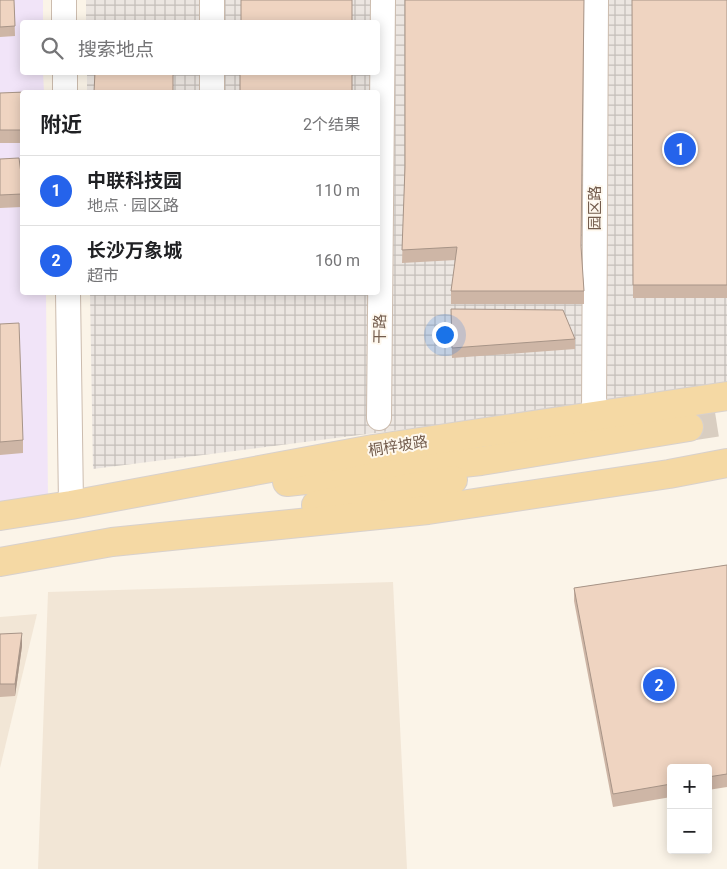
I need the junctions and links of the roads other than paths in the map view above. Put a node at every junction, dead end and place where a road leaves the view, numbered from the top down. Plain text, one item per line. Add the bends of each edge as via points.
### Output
1 (64, 0) edge
2 (212, 0) edge
3 (383, 0) edge
4 (596, 0) edge
5 (64, 20) edge
6 (212, 20) edge
7 (65, 75) edge
8 (212, 75) edge
9 (65, 90) edge
10 (212, 90) edge
11 (68, 295) edge
12 (727, 396) edge
13 (594, 416) junction
14 (379, 418) dead end
15 (727, 463) edge
16 (71, 505) junction
17 (0, 516) edge
18 (112, 542) junction
19 (0, 562) edge

1 - 5 street
2 - 6 street
3 - 14 street, 干路
4 - 13 street, 园区路
7 - 9 street
8 - 10 street
11 - 16 street
12 - 13 main road, 桐梓坡路
13 - 16 main road, 桐梓坡路 via 373,449
15 - 18 main road, 桐梓坡路 via 428,510
16 - 17 main road, 桐梓坡路
16 - 18 main road, 桐梓坡路 via 690,435
18 - 19 main road, 桐梓坡路

